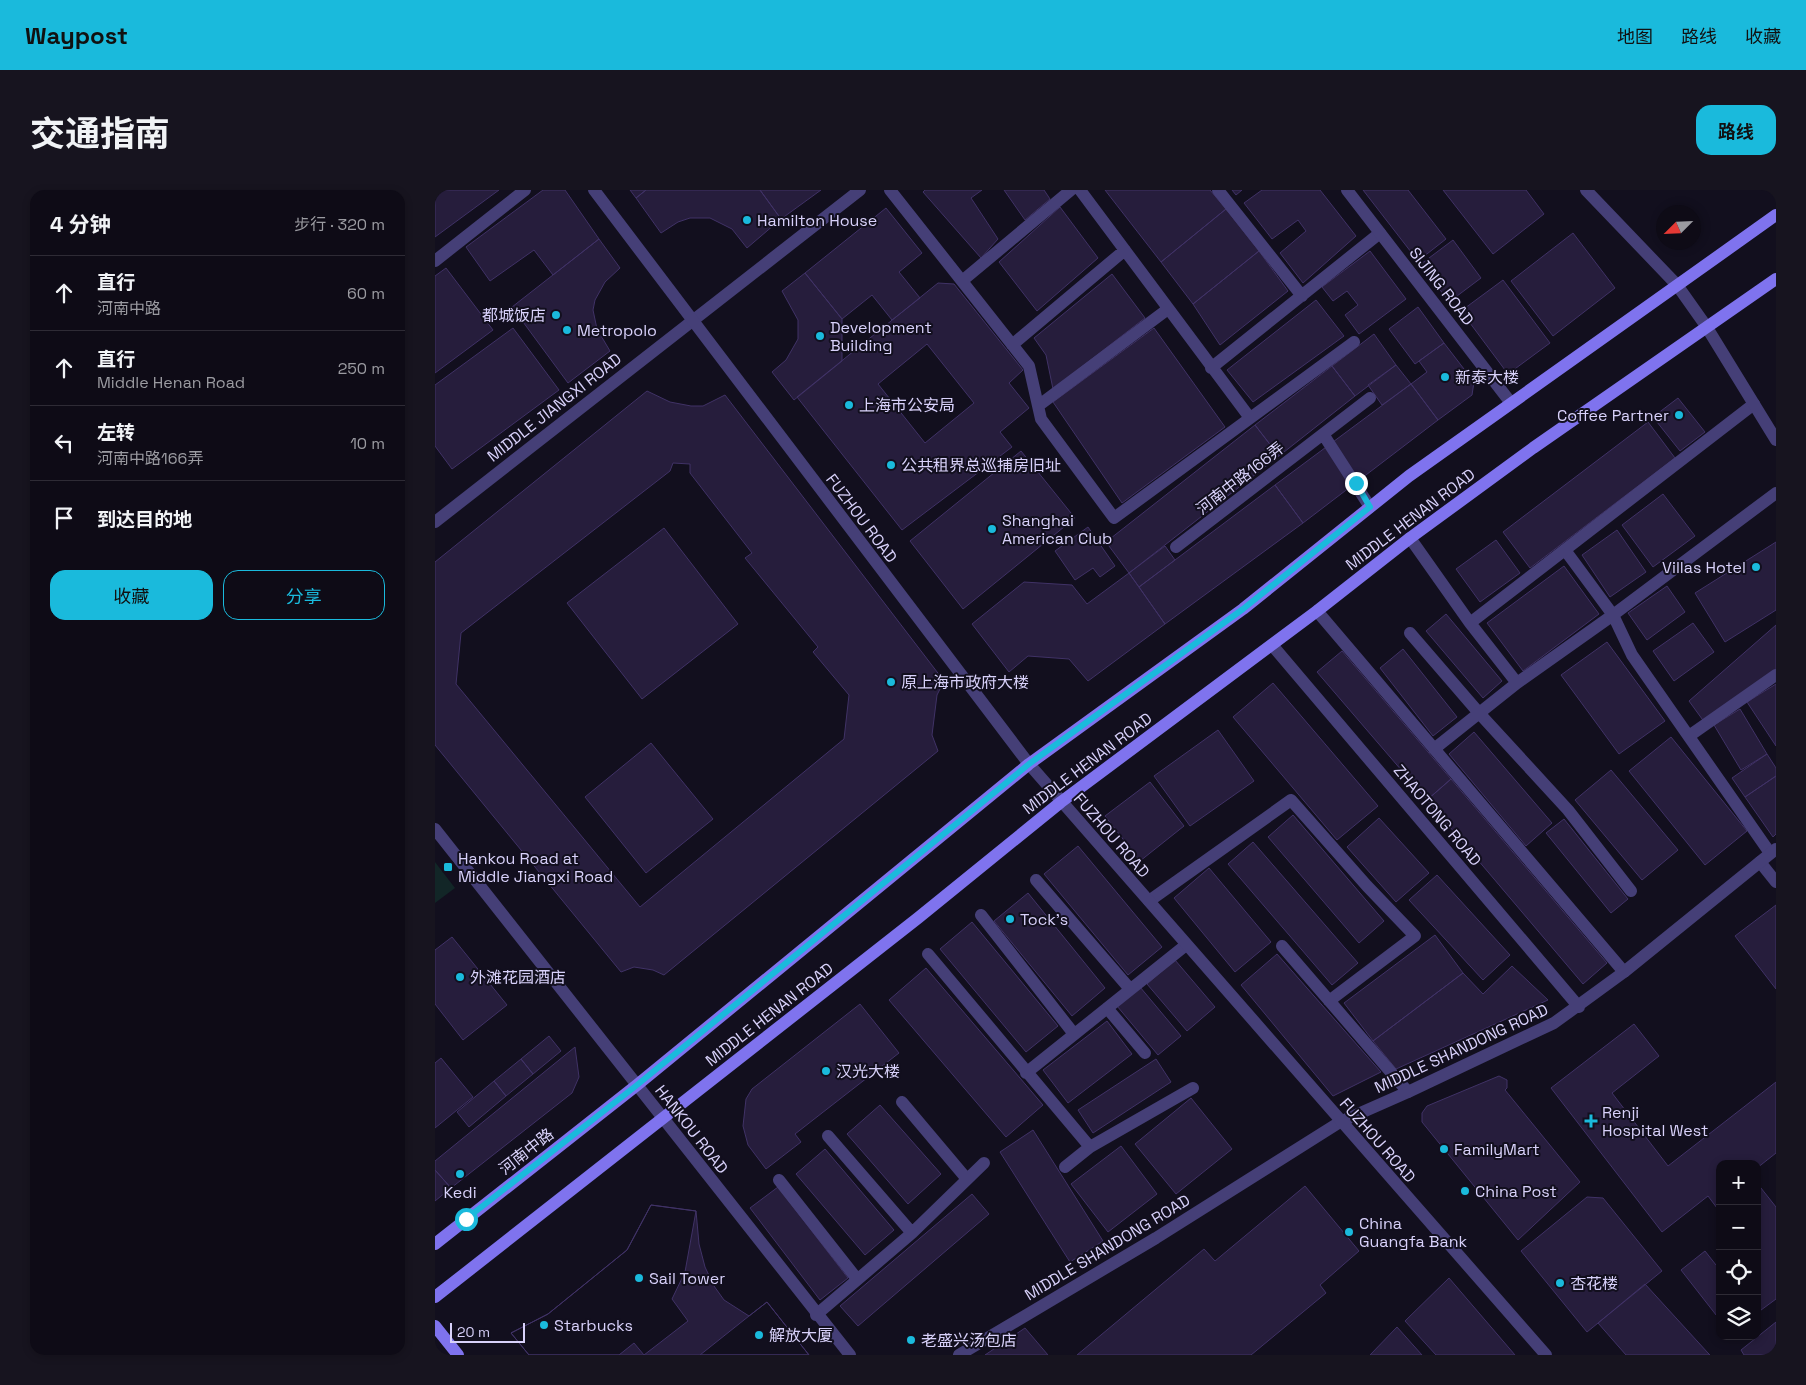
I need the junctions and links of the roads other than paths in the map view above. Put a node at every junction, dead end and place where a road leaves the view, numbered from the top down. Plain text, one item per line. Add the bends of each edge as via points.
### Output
1 (525, 190) edge
2 (595, 190) edge
3 (860, 190) edge
4 (890, 190) edge
5 (1071, 190) edge
6 (1080, 190) edge
7 (1218, 190) edge
8 (1347, 190) edge
9 (1586, 190) edge
10 (1776, 215) edge
11 (1380, 233) junction
12 (1125, 250) junction
13 (435, 260) edge
14 (1776, 279) edge
15 (962, 281) junction
16 (1677, 285) junction
17 (1301, 296) junction
18 (1168, 309) junction
19 (691, 320) junction
20 (1706, 326) junction
21 (1353, 342) dead end
22 (1012, 345) junction
23 (1211, 368) junction
24 (1370, 398) dead end
25 (1511, 403) junction
26 (1754, 404) junction
27 (1038, 406) junction
28 (1250, 418) junction
29 (1323, 434) junction
30 (1776, 440) edge
31 (1776, 493) edge
32 (1370, 507) junction
33 (435, 522) edge
34 (1410, 538) junction
35 (1176, 547) dead end
36 (1565, 550) junction
37 (1317, 610) junction
38 (1613, 615) junction
39 (1470, 623) junction
40 (1410, 632) dead end
41 (1272, 645) junction
42 (1776, 675) edge
43 (1517, 682) junction
44 (1479, 713) junction
45 (1689, 736) junction
46 (1434, 750) junction
47 (1029, 764) junction
48 (1061, 802) junction
49 (435, 828) edge
50 (1773, 851) edge
51 (1760, 862) junction
52 (1036, 880) dead end
53 (1776, 882) edge
54 (1631, 891) dead end
55 (1149, 901) junction
56 (981, 915) dead end
57 (1186, 945) junction
58 (1282, 946) dead end
59 (928, 954) dead end
60 (1624, 972) junction
61 (1130, 989) junction
62 (1329, 1001) junction
63 (1579, 1007) junction
64 (1107, 1008) junction
65 (1074, 1034) junction
66 (1145, 1053) dead end
67 (1026, 1073) junction
68 (637, 1085) junction
69 (1193, 1088) dead end
70 (1408, 1092) junction
71 (903, 1102) dead end
72 (663, 1117) junction
73 (1340, 1122) junction
74 (828, 1136) dead end
75 (1090, 1147) junction
76 (983, 1162) dead end
77 (1065, 1167) dead end
78 (966, 1178) junction
79 (779, 1180) dead end
80 (913, 1233) junction
81 (435, 1244) edge
82 (857, 1279) junction
83 (435, 1297) edge
84 (816, 1315) junction
85 (435, 1326) edge
86 (458, 1355) edge
87 (849, 1355) edge
88 (959, 1355) edge
89 (1547, 1355) edge

1 - 13 street
2 - 19 street, FUZHOU ROAD
3 - 19 street, MIDDLE JIANGXI ROAD
4 - 15 street
5 - 15 street
6 - 12 street
7 - 17 street
8 - 11 street, SIJING ROAD
9 - 16 street
10 - 16 main road, MIDDLE HENAN ROAD
11 - 17 street
11 - 25 street, SIJING ROAD
12 - 18 street
12 - 22 street
14 - 20 main road, MIDDLE HENAN ROAD
15 - 22 street
16 - 20 street
16 - 25 main road, MIDDLE HENAN ROAD
17 - 23 street
18 - 23 street
18 - 27 street
19 - 33 street, MIDDLE JIANGXI ROAD
19 - 47 street, FUZHOU ROAD
20 - 26 street
20 - 34 main road, MIDDLE HENAN ROAD
21 - 28 street
22 - 27 street via 1029,366
23 - 28 street
24 - 29 street, 河南中路166弄
25 - 32 main road, MIDDLE HENAN ROAD
26 - 30 street
26 - 36 street
27 - 28 street via 1041,419 1114,518
29 - 32 street
29 - 35 street, 河南中路166弄
31 - 38 street
32 - 47 main road, MIDDLE HENAN ROAD via 1243,609
34 - 37 main road, MIDDLE HENAN ROAD
34 - 39 street
36 - 38 street
36 - 39 street
37 - 41 main road, MIDDLE HENAN ROAD
37 - 46 street
38 - 43 street
38 - 45 street via 1632,655
39 - 43 street
40 - 44 street
41 - 48 main road, MIDDLE HENAN ROAD
41 - 63 street, ZHAOTONG ROAD
42 - 45 street
43 - 44 street
44 - 46 street
44 - 54 street via 1568,810
45 - 50 street
46 - 60 street
47 - 48 street, FUZHOU ROAD
47 - 68 main road, MIDDLE HENAN ROAD
48 - 55 street, FUZHOU ROAD
48 - 72 main road, MIDDLE HENAN ROAD
49 - 68 street, HANKOU ROAD
50 - 51 street, MIDDLE SHANDONG ROAD
51 - 53 street
51 - 60 street, MIDDLE SHANDONG ROAD
52 - 61 street
55 - 57 street, FUZHOU ROAD
55 - 62 street via 1291,800 1415,936
56 - 65 street
57 - 61 street
57 - 73 street, FUZHOU ROAD
58 - 62 street
59 - 67 street
60 - 63 street, MIDDLE SHANDONG ROAD
61 - 64 street
62 - 70 street
63 - 70 street, MIDDLE SHANDONG ROAD via 1554,1023
64 - 65 street
64 - 66 street
65 - 67 street
67 - 75 street
68 - 72 street, HANKOU ROAD
68 - 81 main road, 河南中路
69 - 75 street
70 - 73 street, MIDDLE SHANDONG ROAD
71 - 78 street
72 - 83 main road, MIDDLE HENAN ROAD
72 - 84 street, HANKOU ROAD
73 - 88 street, MIDDLE SHANDONG ROAD via 1157,1238
73 - 89 street, FUZHOU ROAD
74 - 80 street
75 - 77 street
76 - 78 street
78 - 80 street
79 - 82 street
80 - 82 street
82 - 84 street
84 - 87 street, HANKOU ROAD
85 - 86 main road

